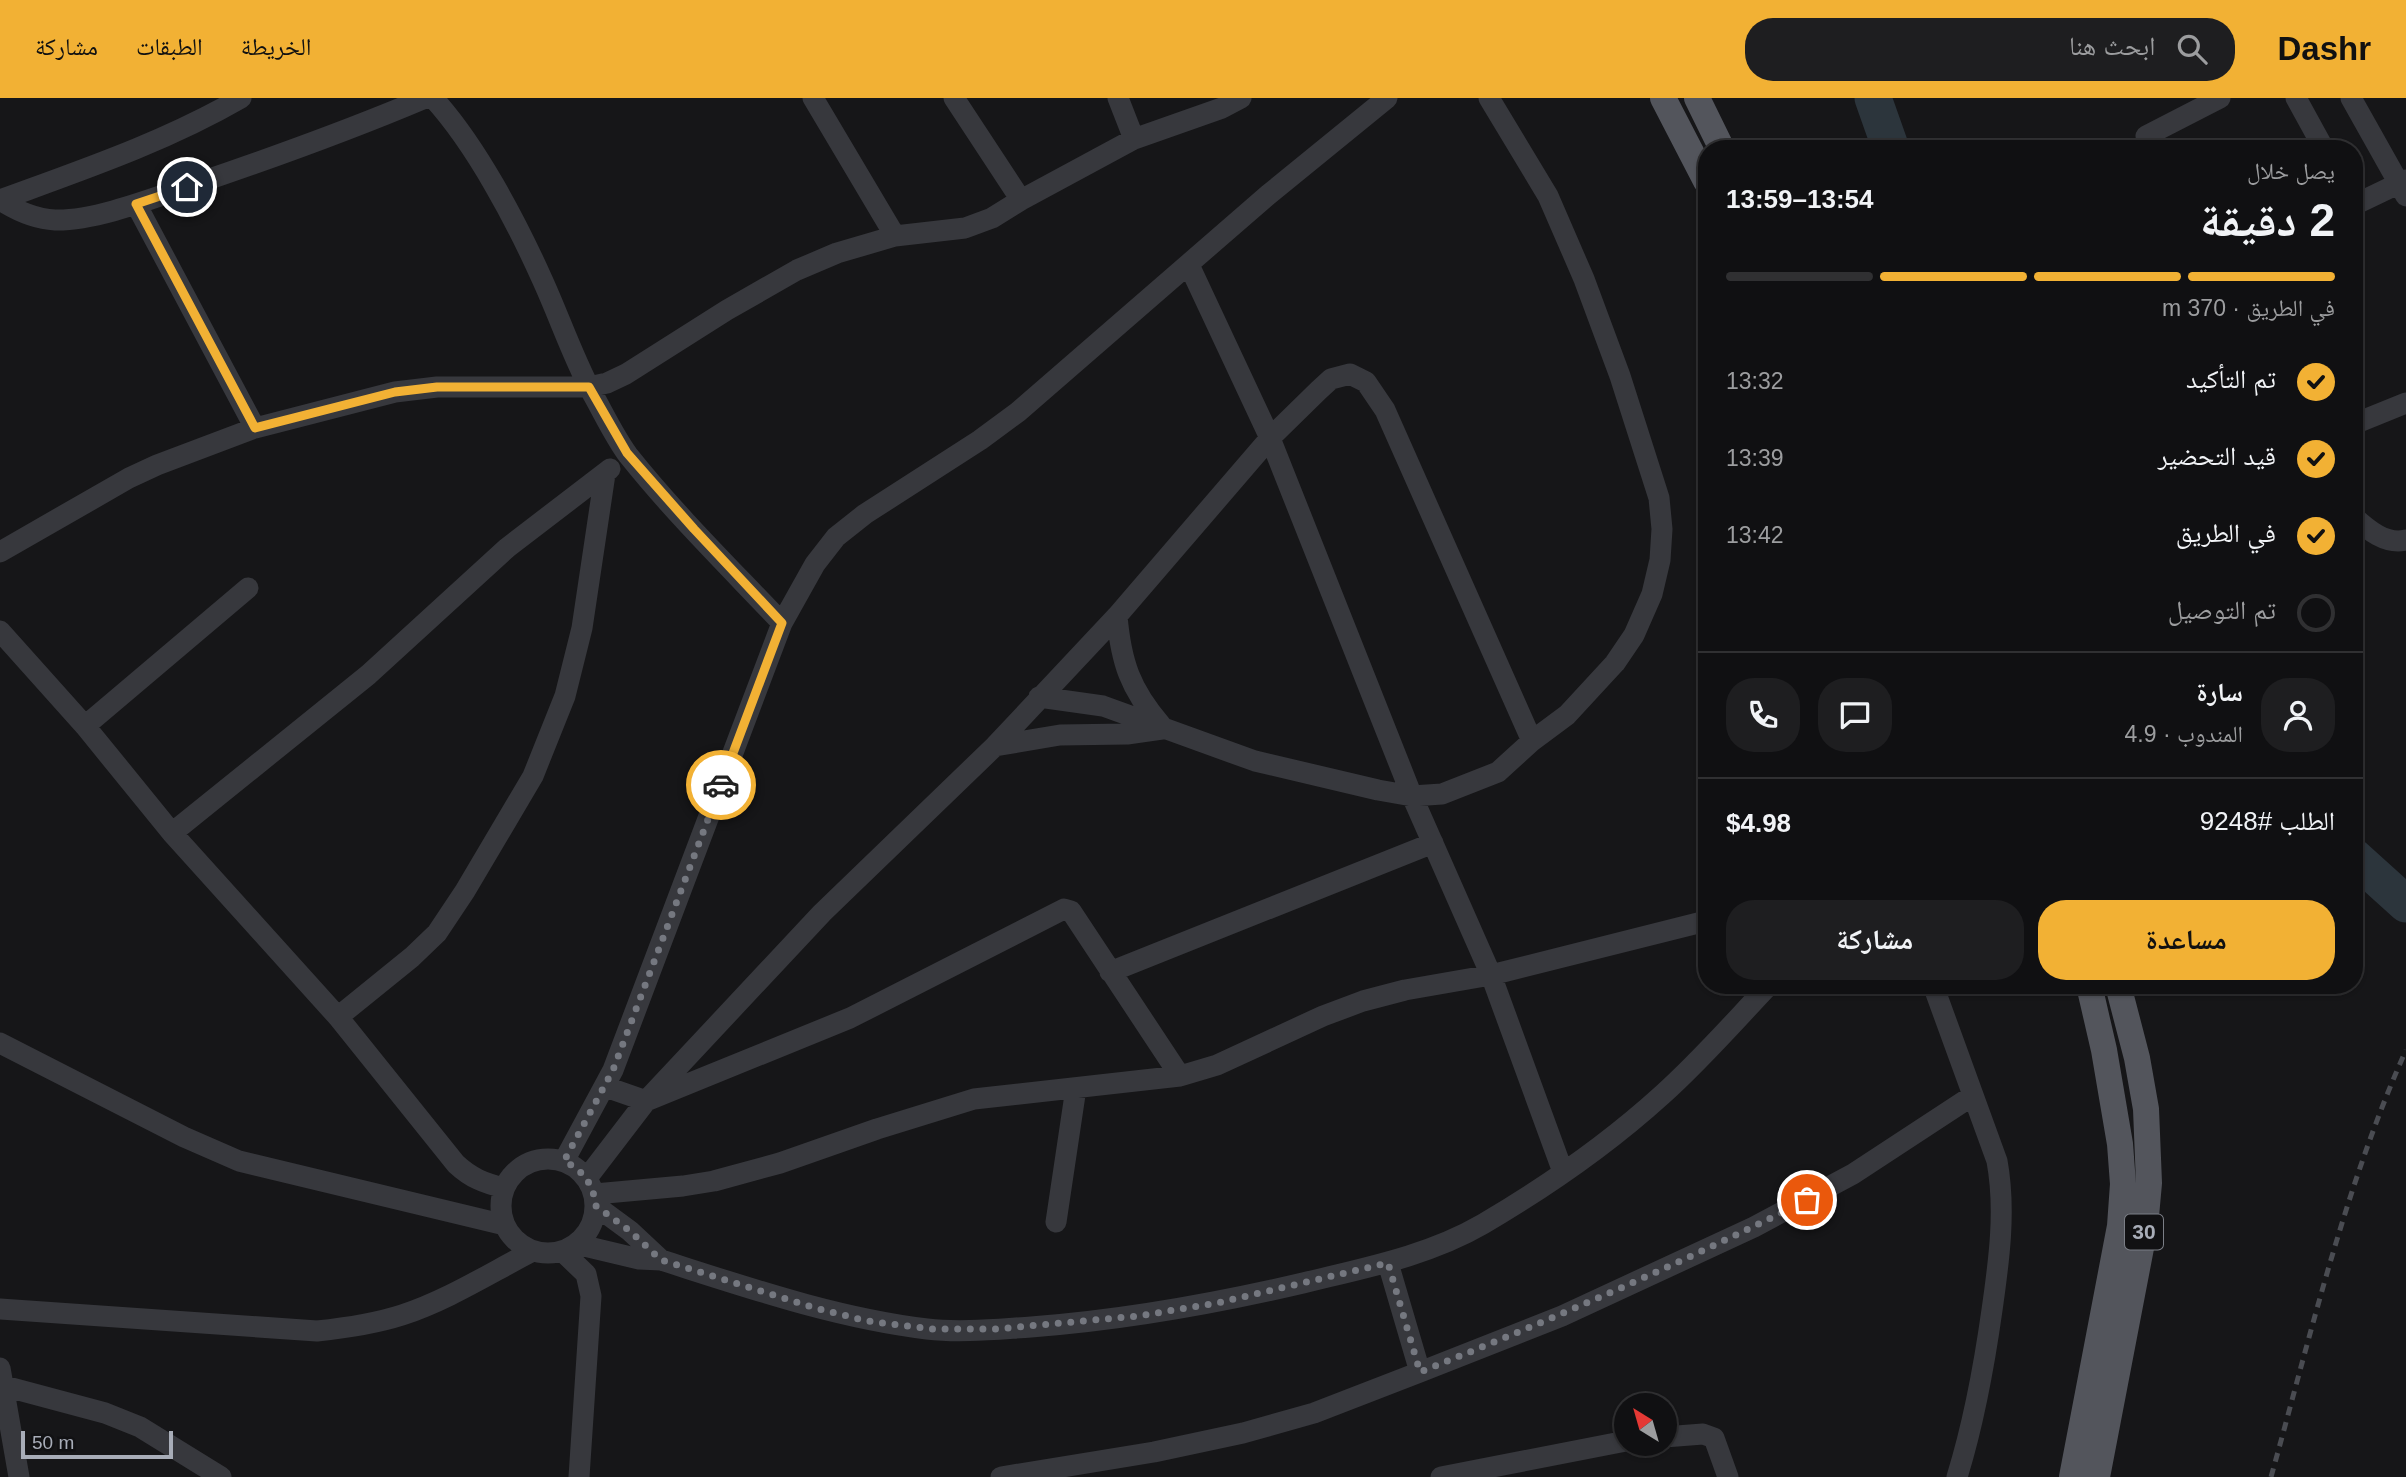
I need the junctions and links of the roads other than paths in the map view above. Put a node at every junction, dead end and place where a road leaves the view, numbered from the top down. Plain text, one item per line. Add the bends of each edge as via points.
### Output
1 (241, 98) edge
2 (425, 98) edge
3 (433, 98) edge
4 (813, 98) edge
5 (954, 98) edge
6 (1118, 98) edge
7 (1241, 98) edge
8 (1387, 98) edge
9 (1489, 98) edge
10 (1663, 98) edge
11 (1697, 98) edge
12 (2220, 98) edge
13 (2297, 98) edge
14 (2351, 98) edge
15 (2146, 136) dead end
16 (1134, 139) junction
17 (1718, 140) edge
18 (2319, 140) edge
19 (1698, 166) edge
20 (2404, 186) edge
21 (0, 200) edge
22 (1021, 200) junction
23 (2363, 201) edge
24 (136, 204) junction
25 (895, 236) junction
26 (1189, 265) junction
27 (589, 387) junction
28 (2406, 403) edge
29 (2363, 420) edge
30 (255, 428) junction
31 (1270, 438) junction
32 (627, 453) junction
33 (605, 474) junction
34 (2363, 526) edge
35 (2406, 540) edge
36 (0, 552) edge
37 (248, 588) dead end
38 (1117, 616) junction
39 (782, 623) junction
40 (0, 631) edge
41 (1039, 697) junction
42 (85, 726) junction
43 (1164, 729) junction
44 (1532, 741) junction
45 (995, 746) junction
46 (1412, 796) junction
47 (173, 833) junction
48 (1433, 843) junction
49 (1698, 923) edge
50 (1110, 972) junction
51 (1491, 975) junction
52 (1760, 994) edge
53 (1936, 994) edge
54 (2091, 994) edge
55 (2120, 994) edge
56 (338, 1017) junction
57 (0, 1043) edge
58 (1180, 1076) junction
59 (606, 1087) junction
60 (1076, 1088) junction
61 (1972, 1096) junction
62 (646, 1101) junction
63 (564, 1161) junction
64 (1563, 1172) junction
65 (504, 1188) junction
66 (593, 1193) junction
67 (1056, 1222) dead end
68 (505, 1225) junction
69 (569, 1248) junction
70 (533, 1251) junction
71 (661, 1260) junction
72 (1388, 1263) junction
73 (0, 1309) edge
74 (1420, 1372) junction
75 (2, 1377) edge
76 (1677, 1436) edge
77 (1614, 1443) edge
78 (19, 1477) edge
79 (221, 1477) edge
80 (579, 1477) edge
81 (1001, 1477) edge
82 (1441, 1477) edge
83 (1728, 1477) edge
84 (1957, 1477) edge
85 (2071, 1477) edge
86 (2097, 1477) edge

1 - 21 street via 132,152
2 - 24 street via 339,134
3 - 27 street via 451,119 512,220
4 - 25 street
5 - 22 street
6 - 16 street
7 - 16 street
8 - 26 street
9 - 44 street via 1548,196 1584,279 1650,465 1662,529 1652,594 1633,635 1592,690
10 - 19 main road
11 - 17 main road
12 - 15 street
13 - 18 street
14 - 20 street
16 - 22 street
20 - 23 street
21 - 24 street via 23,214 54,220
22 - 25 street via 965,228
24 - 30 street
25 - 27 street via 797,270 626,374
26 - 31 street
26 - 39 street via 1009,419 836,537
27 - 30 street via 437,387 395,392
27 - 32 street
28 - 29 street
30 - 36 street via 129,478
31 - 38 street
31 - 44 street via 1331,379 1349,373 1366,382 1403,447
31 - 46 street
32 - 33 street
32 - 39 street
33 - 47 street via 507,548 368,675
33 - 56 street via 582,628 565,696 533,776 436,933
34 - 35 street via 2389,540
37 - 42 street
38 - 41 street
38 - 43 street via 1128,678
39 - 59 street
40 - 42 street
41 - 43 street via 1103,706
41 - 45 street
42 - 47 street
43 - 45 street via 1060,735
43 - 46 street via 1255,761
44 - 46 street via 1498,772 1442,793
45 - 62 street via 822,914
46 - 48 street
47 - 56 street
48 - 50 street
48 - 51 street
49 - 51 street
50 - 58 street
50 - 62 street via 1071,911 1059,910 850,1018
51 - 58 street via 1363,1001 1217,1065
51 - 64 street
52 - 64 street via 1665,1093
53 - 61 street
54 - 85 main road, 30 via 2112,1093 2123,1184 2120,1226
55 - 86 main road, 30 via 2147,1110 2149,1183 2145,1227
56 - 65 street via 456,1164 481,1182
57 - 68 street via 239,1161
58 - 60 street
59 - 62 street
59 - 63 street
60 - 66 street via 974,1099 714,1181
60 - 67 street
61 - 74 street via 1853,1174 1754,1227 1562,1316
61 - 84 street via 1997,1161 2000,1229 1979,1390
62 - 66 street
63 - 65 street via 535,1160 522,1167
63 - 66 street via 577,1167
64 - 72 street via 1481,1225
65 - 68 street
66 - 69 street via 593,1221 587,1234
66 - 71 street
68 - 70 street via 516,1241
69 - 70 street
69 - 71 street
69 - 80 street via 586,1274 592,1296
70 - 73 street via 402,1315 317,1331
71 - 72 street via 815,1308 867,1321 932,1329 996,1329 1138,1316 1217,1303
72 - 74 street
74 - 81 street via 1314,1413 1243,1433
75 - 78 street
75 - 79 street via 141,1427
76 - 83 street via 1714,1438
77 - 82 street

